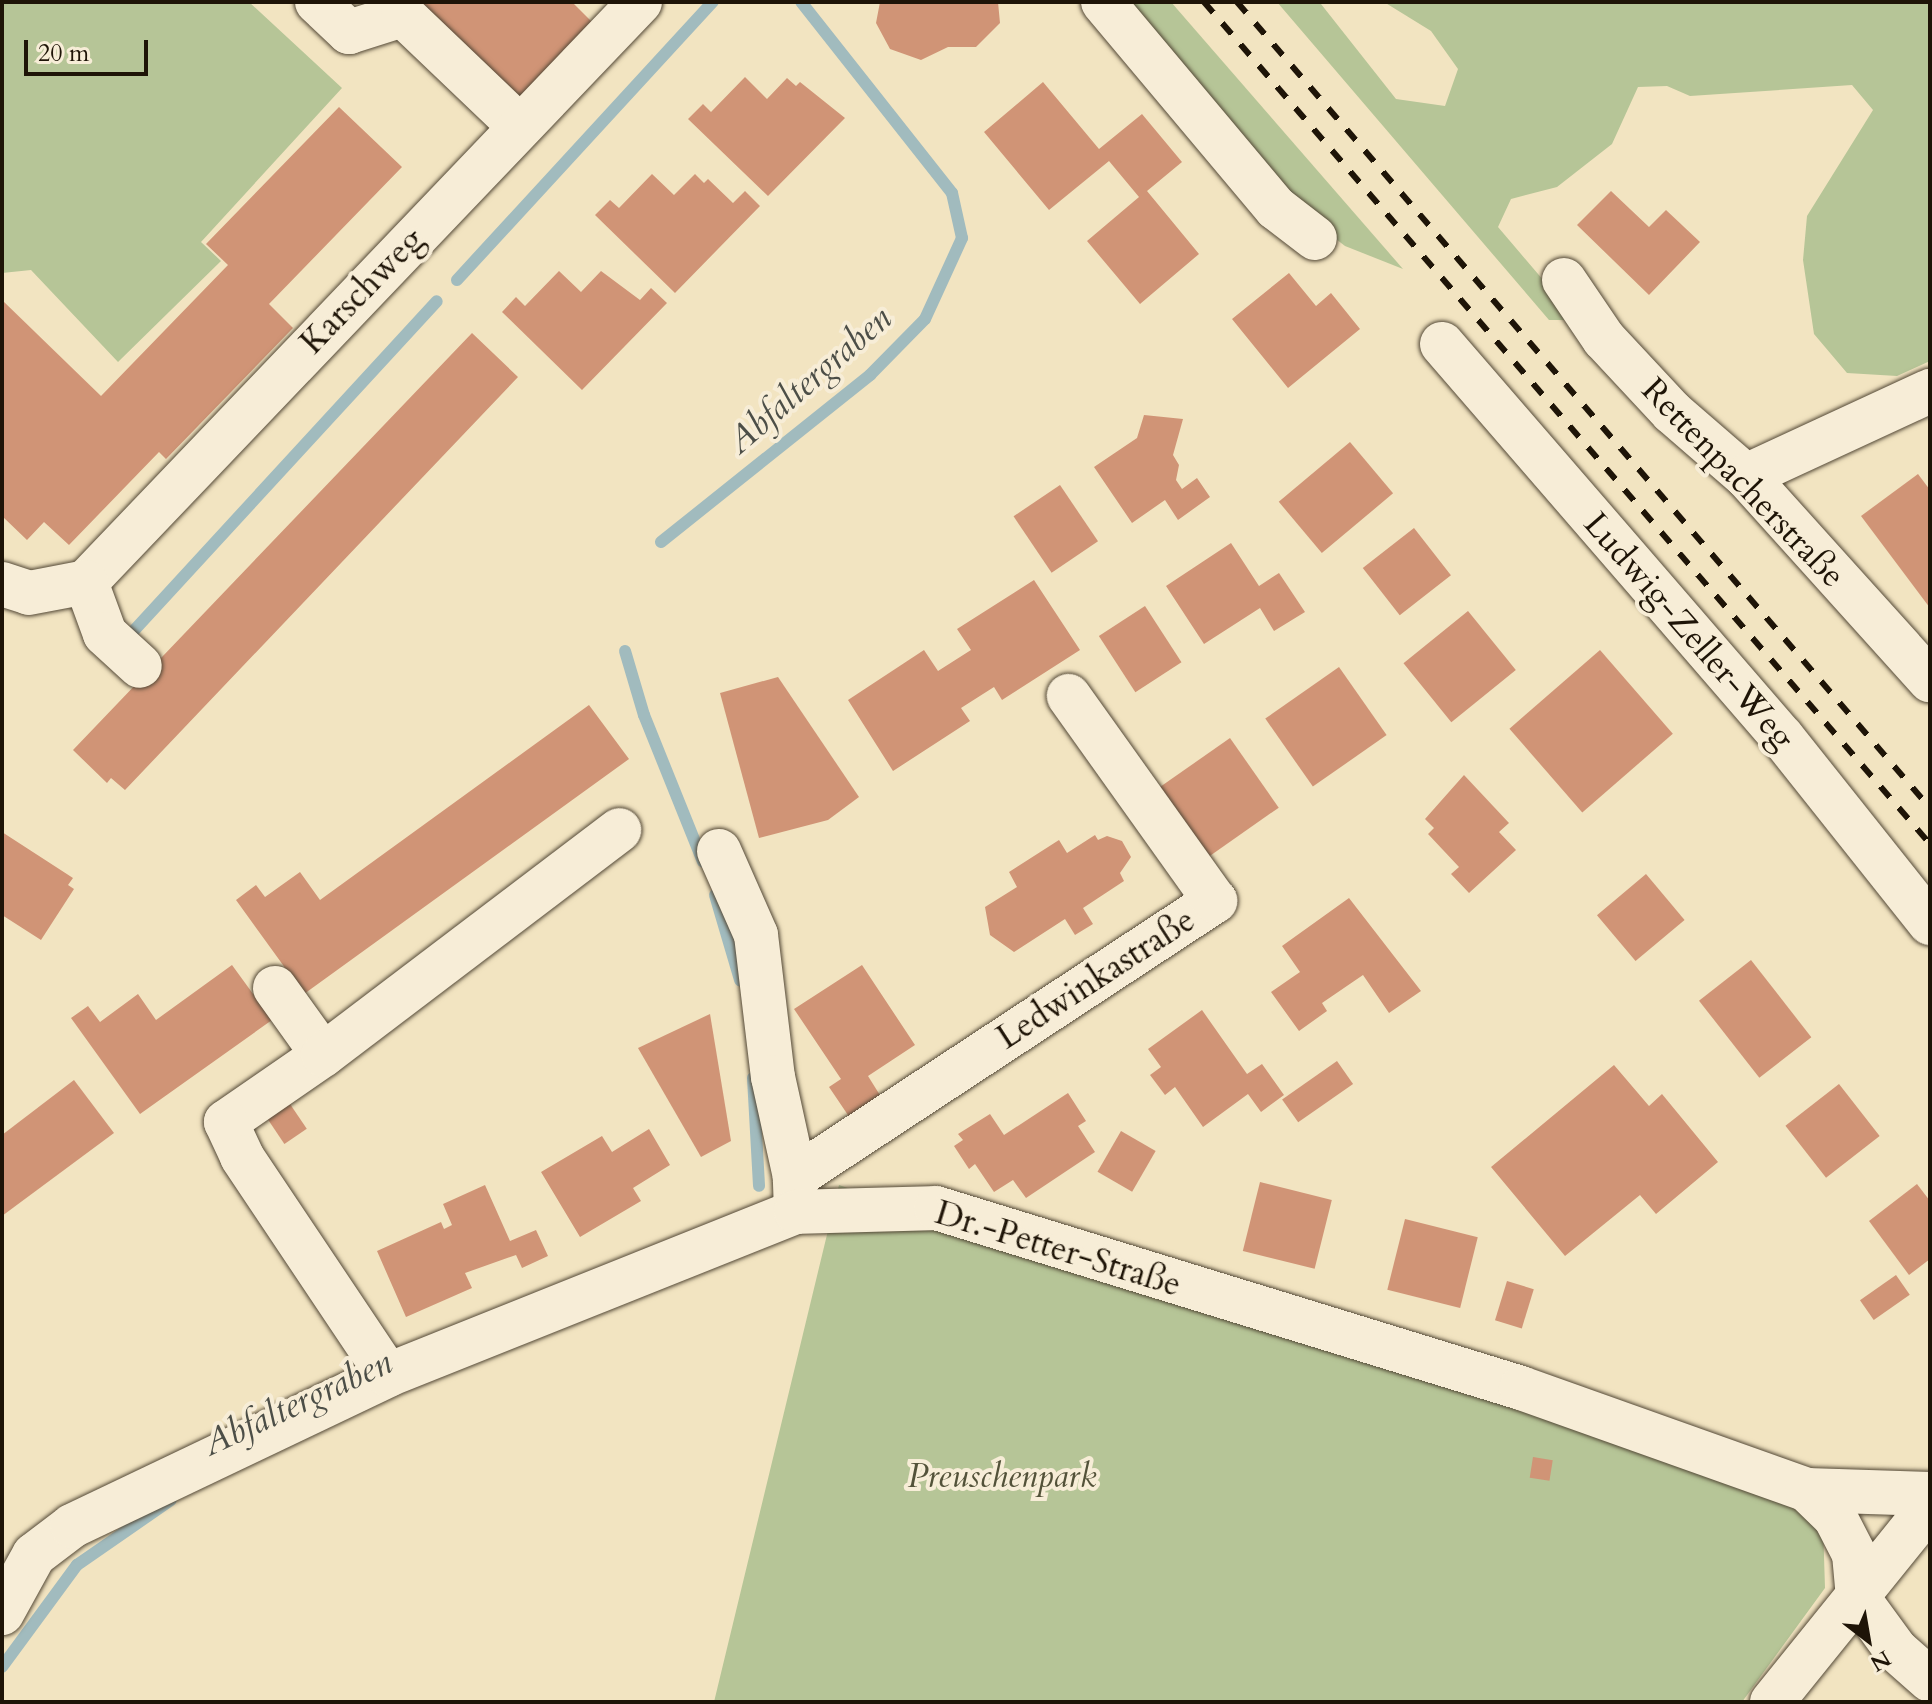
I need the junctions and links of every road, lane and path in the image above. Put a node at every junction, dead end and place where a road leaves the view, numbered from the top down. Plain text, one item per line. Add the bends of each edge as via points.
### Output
1 (317, 2) edge
2 (640, 2) edge
3 (1103, 2) edge
4 (520, 127) junction
5 (1315, 238) dead end
6 (1564, 280) dead end
7 (1442, 344) dead end
8 (1930, 391) edge
9 (1746, 476) junction
10 (86, 582) junction
11 (2, 584) edge
12 (140, 666) dead end
13 (1930, 680) edge
14 (1069, 696) dead end
15 (619, 830) dead end
16 (719, 851) dead end
17 (1930, 923) edge
18 (275, 988) dead end
19 (323, 1055) junction
20 (796, 1194) junction
21 (388, 1375) junction
22 (1807, 1490) junction
23 (1930, 1494) edge
24 (1930, 1506) edge
25 (18, 1555) edge
26 (1858, 1598) junction
27 (2, 1613) edge
28 (1930, 1680) edge
29 (1772, 1702) edge

1 - 4 street via 349,32 403,15
2 - 4 street, Karschweg
3 - 5 street via 1276,208
4 - 10 street, Karschweg
6 - 9 street, Rettenpacherstraße via 1604,339
7 - 17 street, Ludwig-Zeller-Weg via 1782,737
8 - 9 street
9 - 13 street, Rettenpacherstraße
10 - 11 street via 29,593
10 - 12 street via 105,634
14 - 20 street, Ledwinkastraße via 1215,901
15 - 19 street
16 - 20 street via 756,935 773,1077
18 - 19 street
19 - 21 street via 226,1122 242,1157
20 - 21 street, Dr.-Petter-Straße
20 - 22 street, Dr.-Petter-Straße via 936,1208 1521,1388
21 - 25 street, Dr.-Petter-Straße
22 - 23 street, Dr.-Petter-Straße
22 - 26 street, Dr.-Petter-Straße via 1835,1517 1854,1554
24 - 26 street
25 - 27 street, Dr.-Petter-Straße
26 - 28 street via 1896,1650
26 - 29 street

